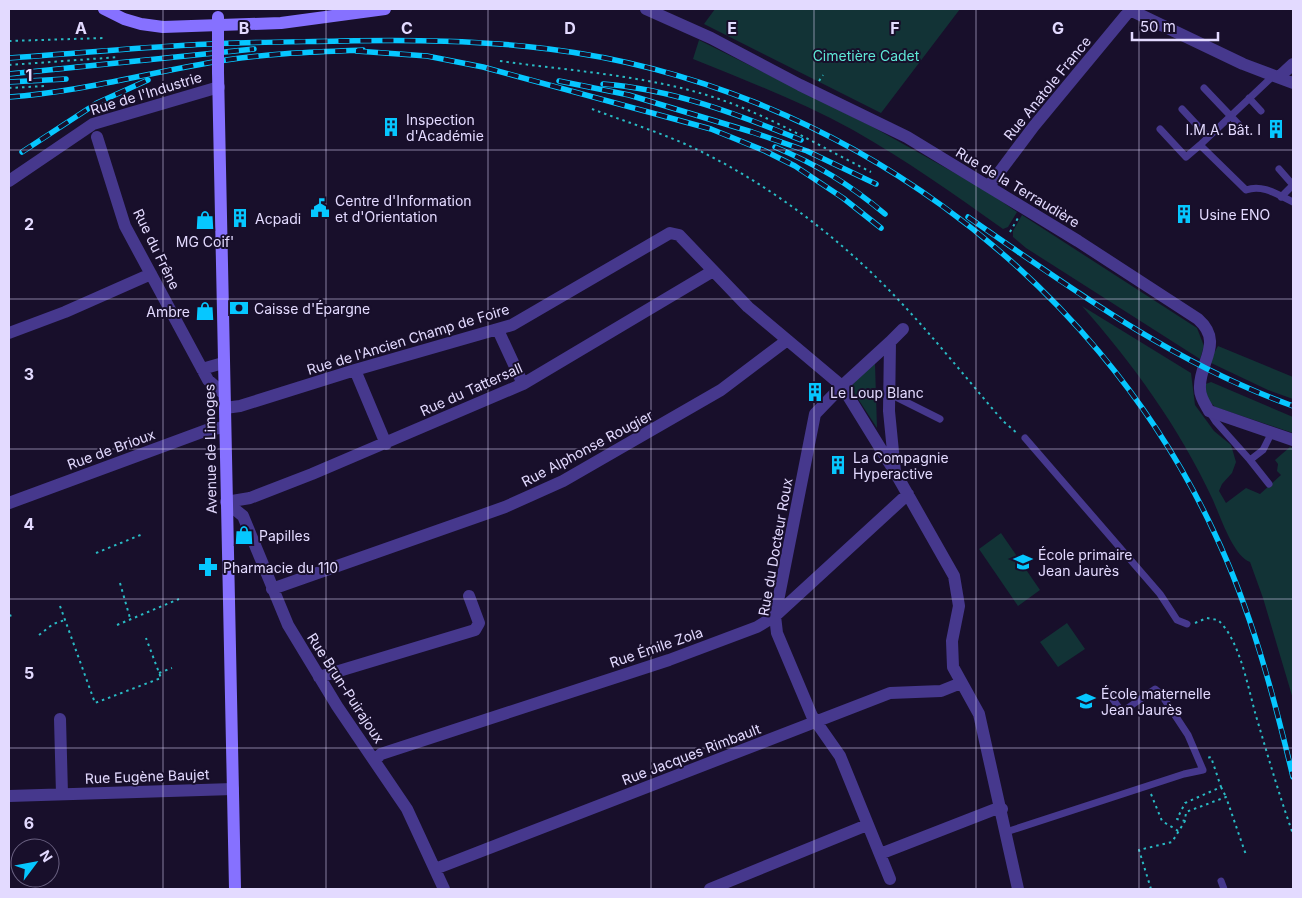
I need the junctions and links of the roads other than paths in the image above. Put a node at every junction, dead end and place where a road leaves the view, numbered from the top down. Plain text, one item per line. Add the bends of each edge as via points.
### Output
1 (104, 9) edge
2 (385, 9) edge
3 (646, 9) edge
4 (1129, 9) edge
5 (218, 13) edge
6 (1293, 64) edge
7 (1276, 76) junction
8 (1293, 83) edge
9 (218, 87) junction
10 (1204, 88) dead end
11 (1248, 98) junction
12 (1182, 109) dead end
13 (1261, 111) dead end
14 (1230, 116) junction
15 (1160, 129) dead end
16 (1243, 129) dead end
17 (97, 137) dead end
18 (1208, 137) junction
19 (1200, 145) junction
20 (1279, 169) dead end
21 (9, 181) edge
22 (989, 186) junction
23 (1281, 196) junction
24 (1293, 202) edge
25 (712, 271) junction
26 (151, 274) junction
27 (903, 329) dead end
28 (498, 330) junction
29 (9, 333) edge
30 (786, 341) junction
31 (890, 342) junction
32 (223, 363) junction
33 (202, 369) junction
34 (355, 370) junction
35 (523, 384) junction
36 (842, 386) junction
37 (888, 393) junction
38 (224, 394) junction
39 (225, 408) junction
40 (1209, 411) junction
41 (940, 420) dead end
42 (225, 427) junction
43 (1271, 434) junction
44 (1025, 438) road end
45 (1293, 440) edge
46 (386, 444) junction
47 (1250, 460) junction
48 (896, 472) junction
49 (1269, 484) dead end
50 (908, 494) junction
51 (226, 502) junction
52 (9, 503) edge
53 (272, 589) junction
54 (469, 596) dead end
55 (775, 616) junction
56 (1187, 624) road end
57 (319, 677) junction
58 (962, 684) junction
59 (1106, 691) dead end
60 (60, 719) dead end
61 (815, 722) junction
62 (375, 760) junction
63 (233, 789) junction
64 (62, 794) junction
65 (9, 796) edge
66 (1002, 809) junction
67 (867, 825) junction
68 (1006, 832) junction
69 (880, 854) junction
70 (434, 868) junction
71 (890, 879) dead end
72 (1221, 881) dead end
73 (235, 889) edge
74 (444, 889) edge
75 (710, 889) edge
76 (1018, 889) edge
77 (1224, 889) edge

1 - 2 main road via 132,22 163,27 281,23
3 - 22 street, Rue de la Terraudière via 711,38 907,138
4 - 7 street
4 - 22 street, Rue Anatole France
5 - 9 main road, Avenue de Limoges, bridge
6 - 7 street
7 - 8 street
7 - 11 lane
9 - 21 street, Rue de l'Industrie via 94,124
9 - 32 main road, Avenue de Limoges
10 - 14 lane
11 - 13 lane
11 - 14 lane
12 - 18 lane
14 - 16 lane
14 - 18 lane
15 - 19 lane via 1186,157
17 - 26 street, Rue du Frêne via 126,226
18 - 19 lane
19 - 23 lane via 1246,190 1263,188
20 - 23 lane via 1293,185
22 - 40 street, Rue de la Terraudière via 1205,326 1210,344 1200,391
23 - 24 lane
25 - 28 street, Rue de l'Ancien Champ de Foire via 680,236 670,233 526,318
25 - 30 street, Rue de l'Ancien Champ de Foire
25 - 35 street, Rue du Tattersall
26 - 29 street
26 - 33 street, Rue du Frêne
27 - 31 street, Rue du Docteur Roux
28 - 34 street, Rue de l'Ancien Champ de Foire
28 - 35 street
30 - 36 street, Rue de l'Ancien Champ de Foire
30 - 53 street, Rue Alphonse Rougier via 721,390 563,481 504,507
31 - 36 street, Rue du Docteur Roux
31 - 37 street
32 - 33 street
32 - 38 main road, Avenue de Limoges
33 - 38 street, Rue du Frêne via 208,380
34 - 39 street, Rue de l'Ancien Champ de Foire
34 - 46 street
35 - 46 street, Rue du Tattersall
36 - 48 street, Rue de l'Ancien Champ de Foire
36 - 55 street, Rue du Docteur Roux via 815,414
37 - 41 lane
37 - 48 street
38 - 39 main road, Avenue de Limoges
39 - 42 main road, Avenue de Limoges
40 - 43 street
40 - 47 lane
42 - 51 main road, Avenue de Limoges
42 - 52 street, Rue de Brioux via 207,430
43 - 45 street
43 - 47 lane via 1263,450
44 - 56 lane via 1160,594 1177,620
46 - 51 street, Rue du Tattersall via 250,498
47 - 49 lane
48 - 50 street, Rue de l'Ancien Champ de Foire
50 - 55 street, Rue Émile Zola
50 - 58 street, Rue de l'Ancien Champ de Foire via 954,576 959,606 951,657
51 - 53 street, Rue Brun-Puirajoux via 247,523
51 - 63 main road, Avenue de Limoges
53 - 57 street, Rue Brun-Puirajoux via 288,625
54 - 57 street via 479,623 475,630
55 - 61 street, Rue du Docteur Roux via 777,633
55 - 62 street, Rue Émile Zola via 757,627 669,660 381,754
57 - 62 street, Rue Brun-Puirajoux
58 - 61 street, Rue Jacques Rimbault via 941,691 890,693
58 - 66 street, Rue de l'Ancien Champ de Foire via 979,714
59 - 68 lane via 1122,712 1155,689 1188,735 1203,770
60 - 64 street
61 - 67 street, Rue du Docteur Roux via 840,756
61 - 70 street, Rue Jacques Rimbault
62 - 70 street, Rue Brun-Puirajoux via 407,809
63 - 64 street, Rue Eugène Baujet
63 - 73 main road, Avenue de Limoges
64 - 65 street, Rue Eugène Baujet
66 - 68 street, Rue de l'Ancien Champ de Foire
66 - 69 street via 989,811
67 - 69 street, Rue du Docteur Roux
67 - 75 street
68 - 76 street, Rue de l'Ancien Champ de Foire
69 - 71 street, Rue du Docteur Roux
70 - 74 street, Rue Brun-Puirajoux
72 - 77 lane

